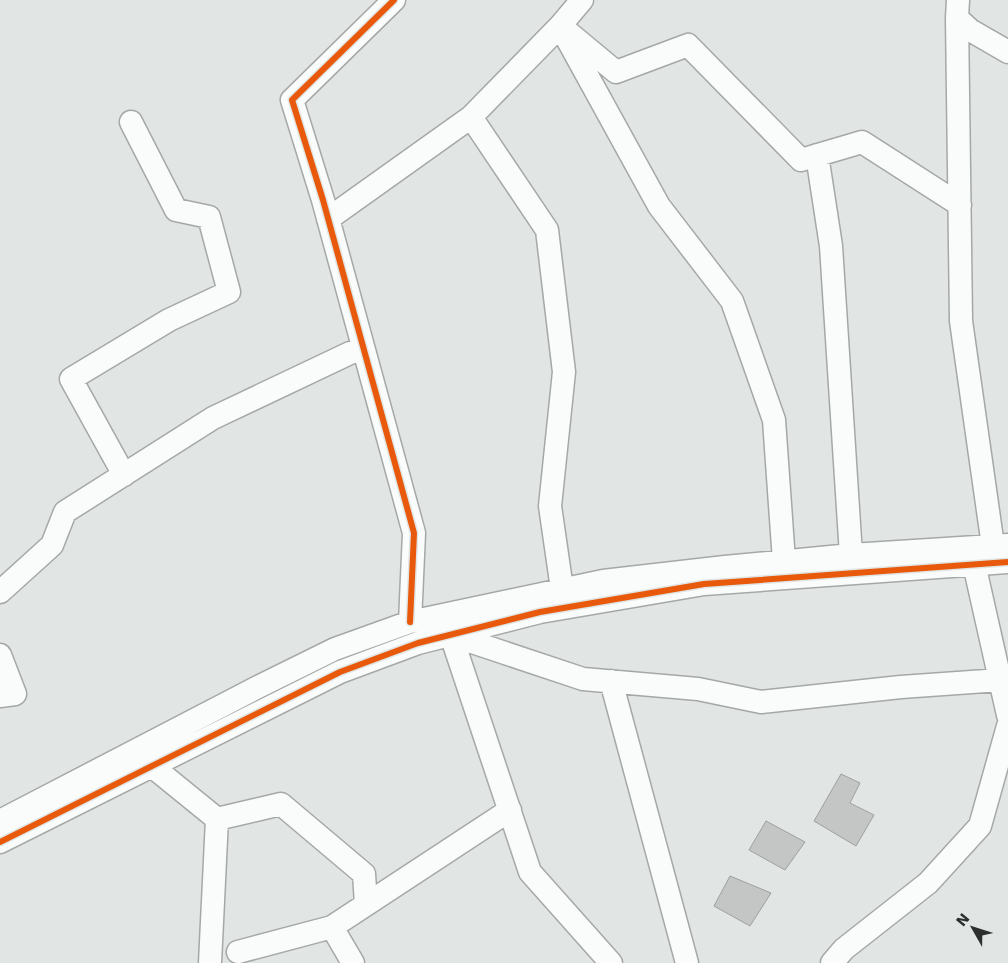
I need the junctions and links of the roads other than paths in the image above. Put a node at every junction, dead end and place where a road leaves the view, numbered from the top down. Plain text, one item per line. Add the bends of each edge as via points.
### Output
1 (394, 0) edge
2 (582, 0) edge
3 (957, 9) edge
4 (560, 26) junction
5 (1008, 52) edge
6 (471, 117) junction
7 (131, 122) dead end
8 (817, 155) junction
9 (960, 205) junction
10 (328, 219) junction
11 (350, 353) dead end
12 (124, 475) junction
13 (1000, 545) edge
14 (851, 555) junction
15 (784, 561) junction
16 (1008, 562) edge
17 (974, 564) junction
18 (562, 589) junction
19 (0, 592) edge
20 (410, 622) junction
21 (451, 635) junction
22 (0, 655) edge
23 (1000, 680) junction
24 (611, 681) junction
25 (0, 696) edge
26 (1007, 731) edge
27 (153, 767) junction
28 (510, 810) junction
29 (217, 819) junction
30 (0, 821) edge
31 (0, 842) edge
32 (366, 904) junction
33 (332, 927) junction
34 (241, 958) edge
35 (210, 963) edge
36 (215, 963) edge
37 (353, 963) edge
38 (611, 963) edge
39 (688, 963) edge
40 (832, 963) edge

1 - 10 street via 292,100
2 - 4 street
3 - 5 street via 970,30
3 - 9 street
4 - 6 street
4 - 8 street via 616,72 688,45 801,160
4 - 15 street via 659,206 732,301 774,420
6 - 10 street
6 - 18 street via 547,230 564,372 550,506
7 - 12 street via 176,210 209,217 229,292 169,320 71,379
8 - 9 street via 862,142
8 - 14 street via 830,246
9 - 13 street via 961,321
10 - 20 street via 414,533
11 - 12 street via 214,418
12 - 19 street via 65,512 52,545
13 - 14 street
14 - 15 street
15 - 18 street via 603,581
16 - 17 street
17 - 21 street via 704,584 540,612
17 - 23 street
18 - 20 street
20 - 30 street via 326,653
21 - 24 street via 583,679
21 - 27 street via 418,643 340,672
21 - 28 street
22 - 25 street via 15,694
23 - 24 street via 761,702 698,689
23 - 26 street
24 - 39 street
26 - 40 street via 980,826 928,883 844,949
27 - 29 street
27 - 31 street
28 - 32 street
28 - 38 street via 530,872
29 - 32 street via 281,804 364,874
29 - 35 street
32 - 33 street
33 - 34 street
33 - 37 street
34 - 36 street

